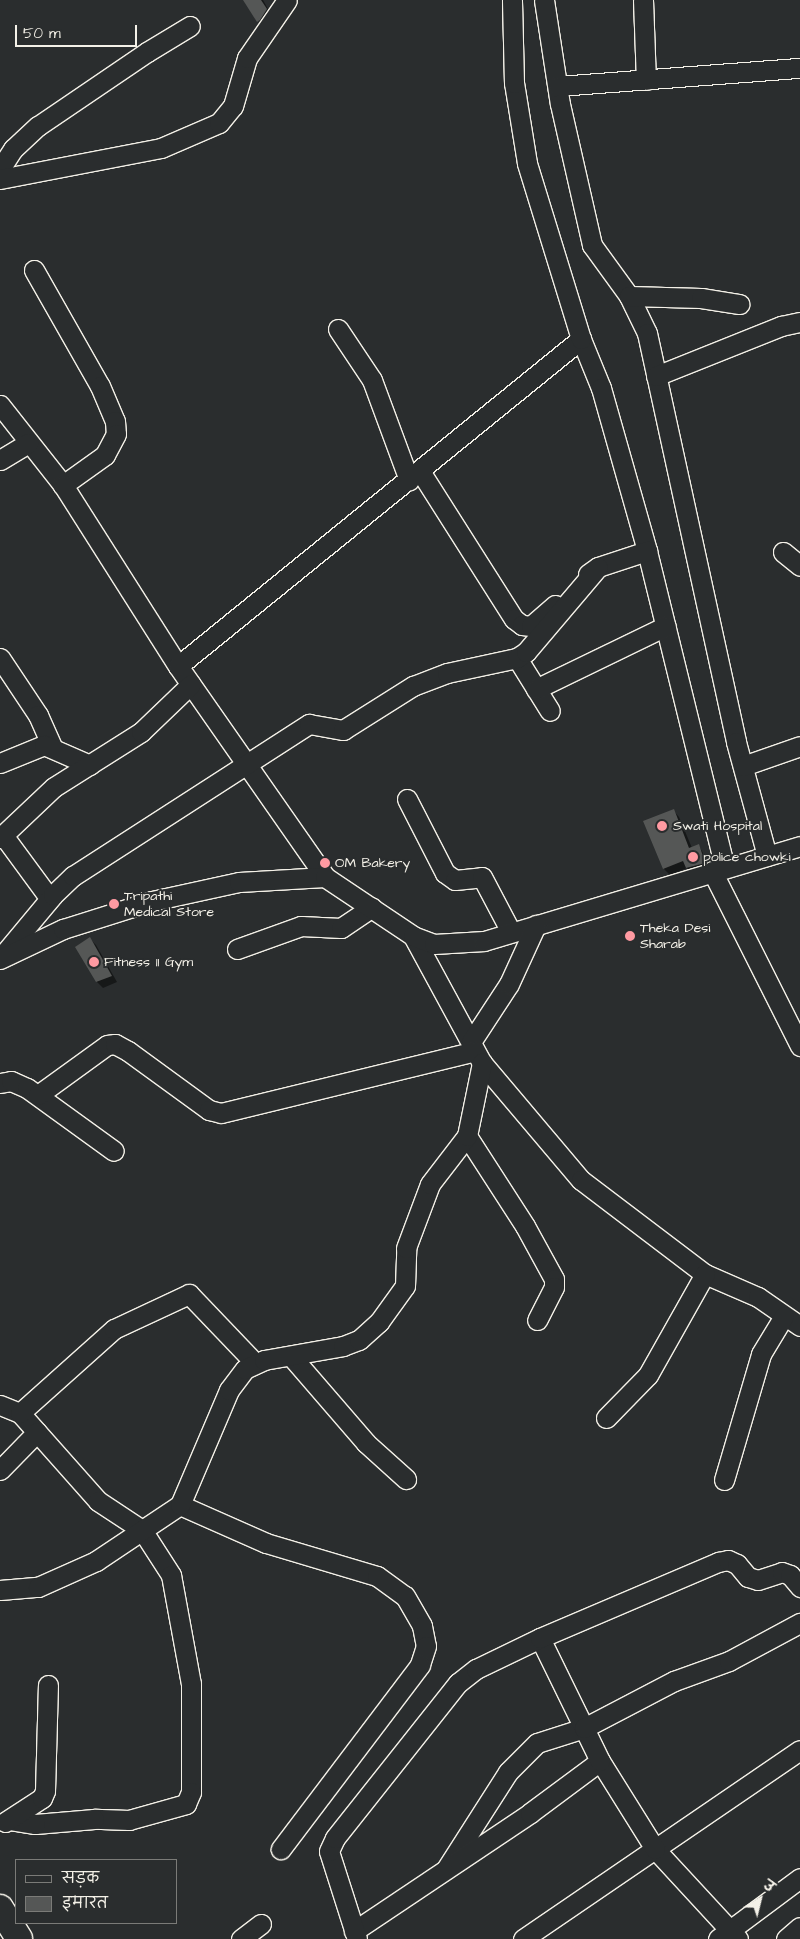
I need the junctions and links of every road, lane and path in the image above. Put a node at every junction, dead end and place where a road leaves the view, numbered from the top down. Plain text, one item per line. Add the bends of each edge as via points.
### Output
1 (287, 0) edge
2 (512, 0) edge
3 (544, 0) edge
4 (643, 0) edge
5 (190, 26) dead end
6 (800, 68) edge
7 (646, 80) junction
8 (558, 86) junction
9 (0, 170) edge
10 (0, 179) edge
11 (34, 270) dead end
12 (629, 296) junction
13 (740, 304) dead end
14 (800, 322) edge
15 (338, 329) dead end
16 (581, 339) junction
17 (656, 376) junction
18 (0, 405) edge
19 (28, 443) junction
20 (0, 460) edge
21 (414, 475) junction
22 (63, 485) junction
23 (647, 551) junction
24 (782, 552) dead end
25 (800, 566) edge
26 (598, 567) junction
27 (666, 626) junction
28 (0, 658) edge
29 (517, 658) junction
30 (178, 666) junction
31 (191, 684) junction
32 (536, 689) junction
33 (550, 711) dead end
34 (52, 746) junction
35 (800, 746) edge
36 (246, 762) junction
37 (0, 763) edge
38 (90, 765) junction
39 (743, 766) junction
40 (407, 799) dead end
41 (2, 836) edge
42 (800, 846) edge
43 (767, 856) junction
44 (718, 869) junction
45 (325, 877) junction
46 (50, 899) junction
47 (372, 907) junction
48 (536, 925) junction
49 (511, 932) junction
50 (413, 936) junction
51 (237, 948) dead end
52 (0, 959) edge
53 (792, 1011) edge
54 (800, 1046) edge
55 (476, 1052) junction
56 (0, 1083) edge
57 (38, 1096) junction
58 (467, 1136) junction
59 (114, 1152) dead end
60 (705, 1274) junction
61 (537, 1320) dead end
62 (792, 1321) edge
63 (291, 1356) junction
64 (255, 1363) junction
65 (0, 1405) edge
66 (20, 1413) junction
67 (606, 1418) dead end
68 (37, 1432) junction
69 (0, 1470) edge
70 (406, 1480) dead end
71 (724, 1480) dead end
72 (180, 1505) junction
73 (142, 1530) junction
74 (800, 1586) edge
75 (0, 1590) edge
76 (800, 1623) edge
77 (540, 1638) junction
78 (48, 1685) dead end
79 (584, 1728) junction
80 (800, 1750) edge
81 (600, 1761) junction
82 (5, 1823) edge
83 (281, 1850) dead end
84 (655, 1850) junction
85 (446, 1870) junction
86 (800, 1878) edge
87 (0, 1908) edge
88 (261, 1924) dead end
89 (800, 1927) edge
90 (355, 1935) edge
91 (729, 1936) edge
92 (20, 1939) edge
93 (242, 1939) edge
94 (523, 1939) edge
95 (786, 1939) edge

1 - 10 street via 246,58 233,106 218,123 161,148
2 - 16 street via 514,83 527,163
3 - 8 street
4 - 7 street
5 - 9 street via 38,126 13,149
6 - 7 street
7 - 8 street
8 - 12 street via 592,245
11 - 22 street via 100,386 115,421 116,434 105,455
12 - 13 street via 701,298
12 - 17 street via 646,333
14 - 17 street via 781,326
15 - 21 street via 372,380
16 - 21 street
16 - 23 street via 601,388
17 - 39 street
18 - 19 street
19 - 20 street
19 - 22 street
21 - 26 street via 507,610 522,625 538,621
21 - 30 street
22 - 30 street
23 - 26 street
23 - 27 street
24 - 25 street
26 - 29 street via 544,634
27 - 32 street
27 - 44 street
28 - 34 street via 38,714
29 - 32 street
29 - 36 street via 448,672 412,686 342,730 310,724
30 - 31 street
31 - 36 street
31 - 38 street via 136,736
32 - 33 street
34 - 37 street via 34,747
34 - 38 street
35 - 39 street
36 - 45 street
36 - 46 street via 73,876
38 - 41 street via 54,787
39 - 43 street
40 - 49 street via 445,873 455,880 482,877
41 - 46 street
42 - 43 street
43 - 44 street
44 - 48 street
44 - 53 street
45 - 47 street
45 - 52 street via 239,882 152,901 63,928
46 - 52 street
47 - 50 street
47 - 51 street via 341,928 301,926
48 - 49 street
48 - 55 street
49 - 50 street via 484,941 451,944 434,944
50 - 55 street
53 - 54 street
55 - 57 street via 221,1113 209,1110 115,1044 107,1045
55 - 58 street
55 - 60 street via 581,1180
56 - 57 street via 11,1081
57 - 59 street
58 - 61 street via 554,1278 554,1287
58 - 63 street via 430,1184 406,1248 405,1286 379,1322 359,1340
60 - 62 street via 758,1297
60 - 67 street via 648,1375
62 - 71 street via 761,1354
63 - 64 street
63 - 70 street via 366,1443
64 - 66 street via 189,1294 114,1329
64 - 72 street via 237,1377 229,1390
65 - 66 street
66 - 68 street
68 - 69 street
68 - 73 street via 98,1501
72 - 73 street
72 - 83 street via 266,1543 377,1576 405,1596 422,1626 426,1646 420,1665
73 - 75 street via 96,1561 38,1586
73 - 82 street via 171,1575 191,1684 189,1800 178,1808 129,1820
74 - 77 street via 790,1575 782,1572 758,1580 748,1577 737,1564 728,1560 718,1562
76 - 79 street via 729,1661 674,1682
77 - 79 street
77 - 90 street via 476,1669 458,1683 335,1838 329,1851
78 - 82 street via 46,1791 42,1798
79 - 81 street
79 - 85 street via 537,1743 508,1772
80 - 84 street
81 - 84 street
81 - 85 street
84 - 91 street
84 - 94 street
85 - 90 street
86 - 91 street
87 - 92 main road
88 - 93 street
89 - 95 street

